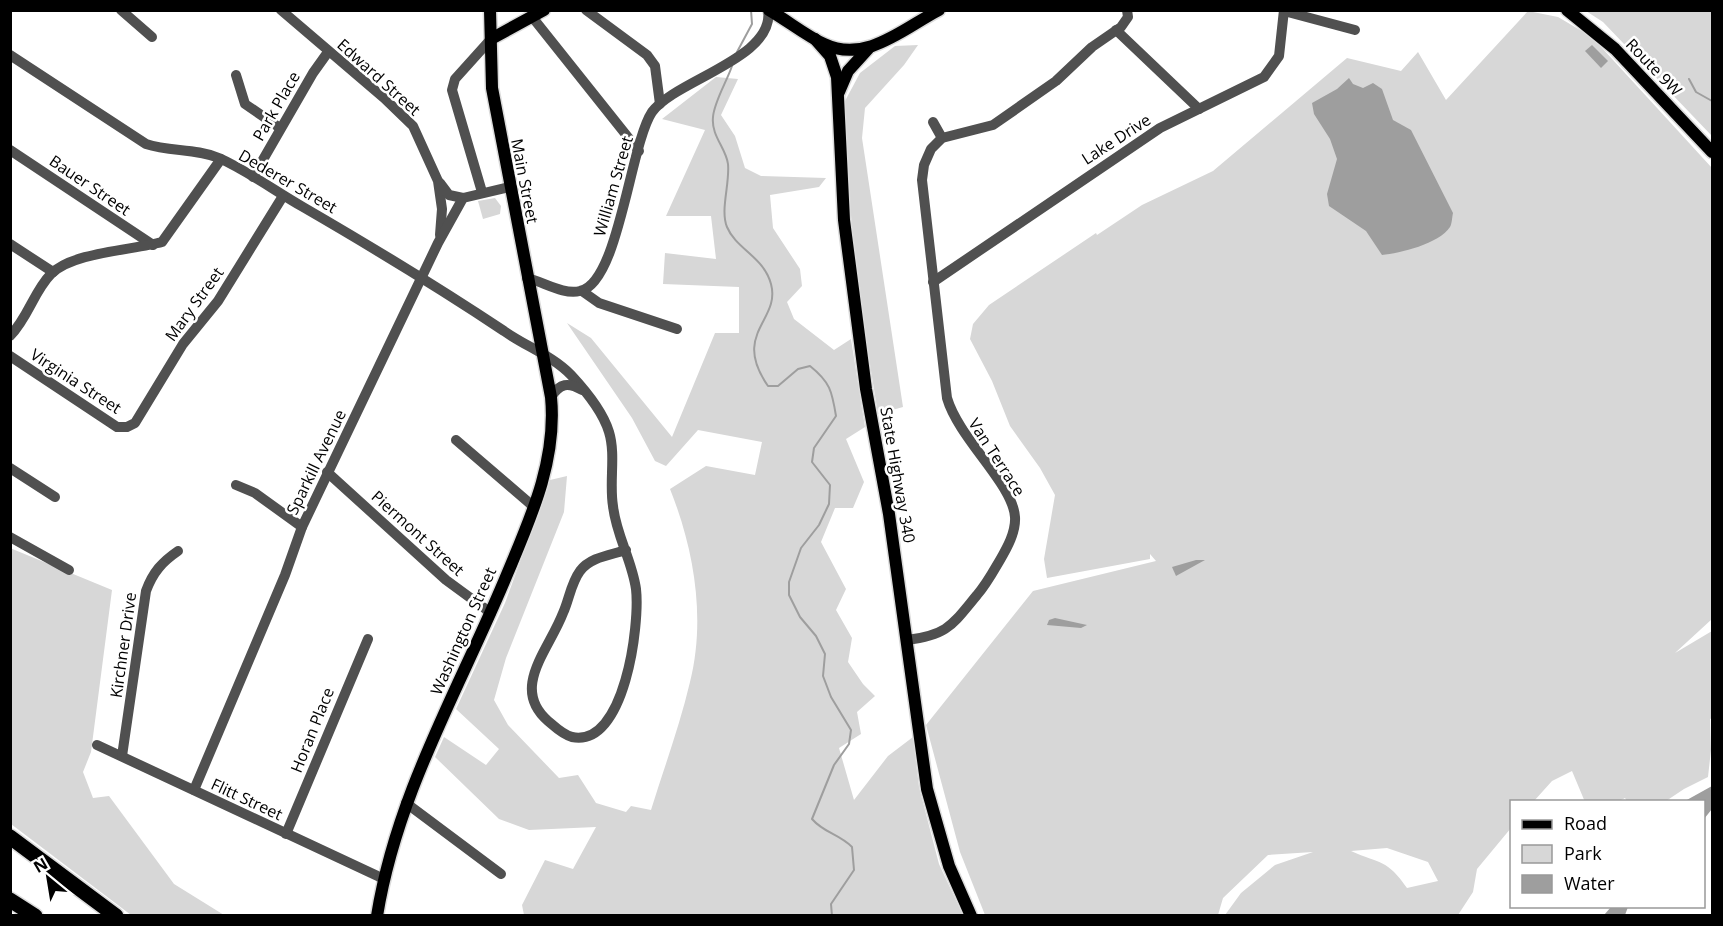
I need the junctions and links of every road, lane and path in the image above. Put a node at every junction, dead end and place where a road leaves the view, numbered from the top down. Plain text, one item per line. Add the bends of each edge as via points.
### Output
1 (121, 10) edge
2 (281, 10) edge
3 (490, 10) edge
4 (544, 10) edge
5 (586, 10) edge
6 (768, 10) edge
7 (939, 10) edge
8 (1127, 10) edge
9 (1567, 10) edge
10 (1284, 11) edge
11 (532, 18) junction
12 (1116, 30) junction
13 (1355, 30) dead end
14 (152, 37) dead end
15 (491, 39) junction
16 (814, 39) junction
17 (868, 49) junction
18 (328, 52) junction
19 (10, 55) edge
20 (236, 75) dead end
21 (838, 98) junction
22 (660, 104) junction
23 (1199, 109) junction
24 (933, 122) dead end
25 (280, 128) junction
26 (942, 138) junction
27 (10, 150) edge
28 (639, 151) junction
29 (1713, 152) edge
30 (221, 159) junction
31 (253, 177) junction
32 (438, 181) junction
33 (509, 187) junction
34 (482, 192) junction
35 (283, 196) junction
36 (463, 198) junction
37 (438, 243) junction
38 (10, 244) edge
39 (153, 245) junction
40 (53, 272) junction
41 (422, 276) junction
42 (527, 278) junction
43 (933, 282) junction
44 (582, 291) junction
45 (677, 329) dead end
46 (10, 336) edge
47 (10, 356) edge
48 (543, 356) junction
49 (585, 392) junction
50 (551, 397) junction
51 (127, 427) joint
52 (456, 440) dead end
53 (10, 468) edge
54 (327, 472) junction
55 (236, 485) dead end
56 (55, 497) dead end
57 (534, 507) junction
58 (302, 527) junction
59 (10, 537) edge
60 (626, 550) junction
61 (178, 551) dead end
62 (69, 570) dead end
63 (491, 613) junction
64 (368, 639) dead end
65 (907, 640) junction
66 (97, 745) dead end
67 (122, 756) junction
68 (194, 790) junction
69 (406, 803) junction
70 (286, 834) junction
71 (10, 837) edge
72 (501, 874) dead end
73 (384, 879) junction
74 (10, 900) edge
75 (35, 915) edge
76 (116, 915) edge
77 (377, 915) edge
78 (970, 915) edge

1 - 14 street
2 - 18 street, Edward Street
3 - 15 main road, Main Street
4 - 11 main road
5 - 22 street via 647,55 655,66
6 - 16 main road
6 - 22 street, William Street via 759,37 737,58
7 - 17 main road
8 - 12 street via 1128,17
9 - 29 main road, Route 9W via 1614,49
10 - 13 street
10 - 23 street, Lake Drive via 1280,50 1269,72
11 - 15 main road
11 - 28 street
12 - 23 street
12 - 26 street via 1056,81 993,125
15 - 33 main road, Main Street via 492,88
15 - 34 street via 455,79 452,97
16 - 17 main road via 839,49
16 - 21 main road, State Highway 340 via 832,61
17 - 21 main road via 845,76
18 - 25 street, Park Place
18 - 32 street, Edward Street via 413,126
19 - 30 street, Dederer Street via 146,144 166,151 203,152
20 - 25 street via 245,104
21 - 65 main road, State Highway 340 via 844,220 866,389
22 - 28 street, William Street via 649,118
23 - 43 street, Lake Drive via 1124,150
24 - 26 street
25 - 31 street, Park Place
26 - 43 street, Van Terrace via 931,149 922,180
27 - 39 street, Bauer Street
28 - 44 street, William Street via 604,265 594,283
30 - 31 street, Dederer Street
30 - 39 street via 169,235
31 - 35 street, Dederer Street
32 - 36 street via 448,195
32 - 37 street via 442,215
33 - 34 street
33 - 42 main road, Main Street
34 - 36 street
35 - 41 street, Dederer Street
35 - 51 street, Mary Street via 218,301 183,344 135,423
36 - 37 street, Sparkill Avenue
37 - 41 street, Sparkill Avenue
38 - 40 street
39 - 40 street via 104,253
40 - 46 street
41 - 48 street, Dederer Street
41 - 54 street, Sparkill Avenue
42 - 44 street via 564,290
42 - 48 main road, Main Street
43 - 65 street, Van Terrace via 951,413 1005,491 1016,518 1006,549 983,589 956,620 944,632
44 - 45 street via 599,303
47 - 51 street, Virginia Street via 117,427
48 - 49 street, Dederer Street via 568,372
48 - 50 main road, Washington Street
49 - 50 street via 564,384
49 - 60 street, Dederer Street via 609,433 613,512
50 - 57 main road, Washington Street via 551,451
52 - 57 street
53 - 56 street
54 - 58 street, Sparkill Avenue
54 - 63 street, Piermont Street via 446,580
55 - 58 street via 255,493
57 - 63 main road, Washington Street
58 - 68 street, Sparkill Avenue
59 - 62 street
60 - 60 street, Dederer Street via 590,562 580,570 533,676 533,704 560,731 573,737 598,732 607,721 629,669 637,617 636,590
61 - 67 street, Kirchner Drive via 158,566 146,591
63 - 69 main road, Washington Street
64 - 70 street, Horan Place
65 - 78 main road, State Highway 340 via 932,810 949,866
66 - 67 street, Flitt Street
67 - 68 street, Flitt Street
68 - 70 street, Flitt Street
69 - 72 street
69 - 73 main road, Washington Street
70 - 73 street, Flitt Street
71 - 76 highway
73 - 77 main road, Washington Street
74 - 75 highway

